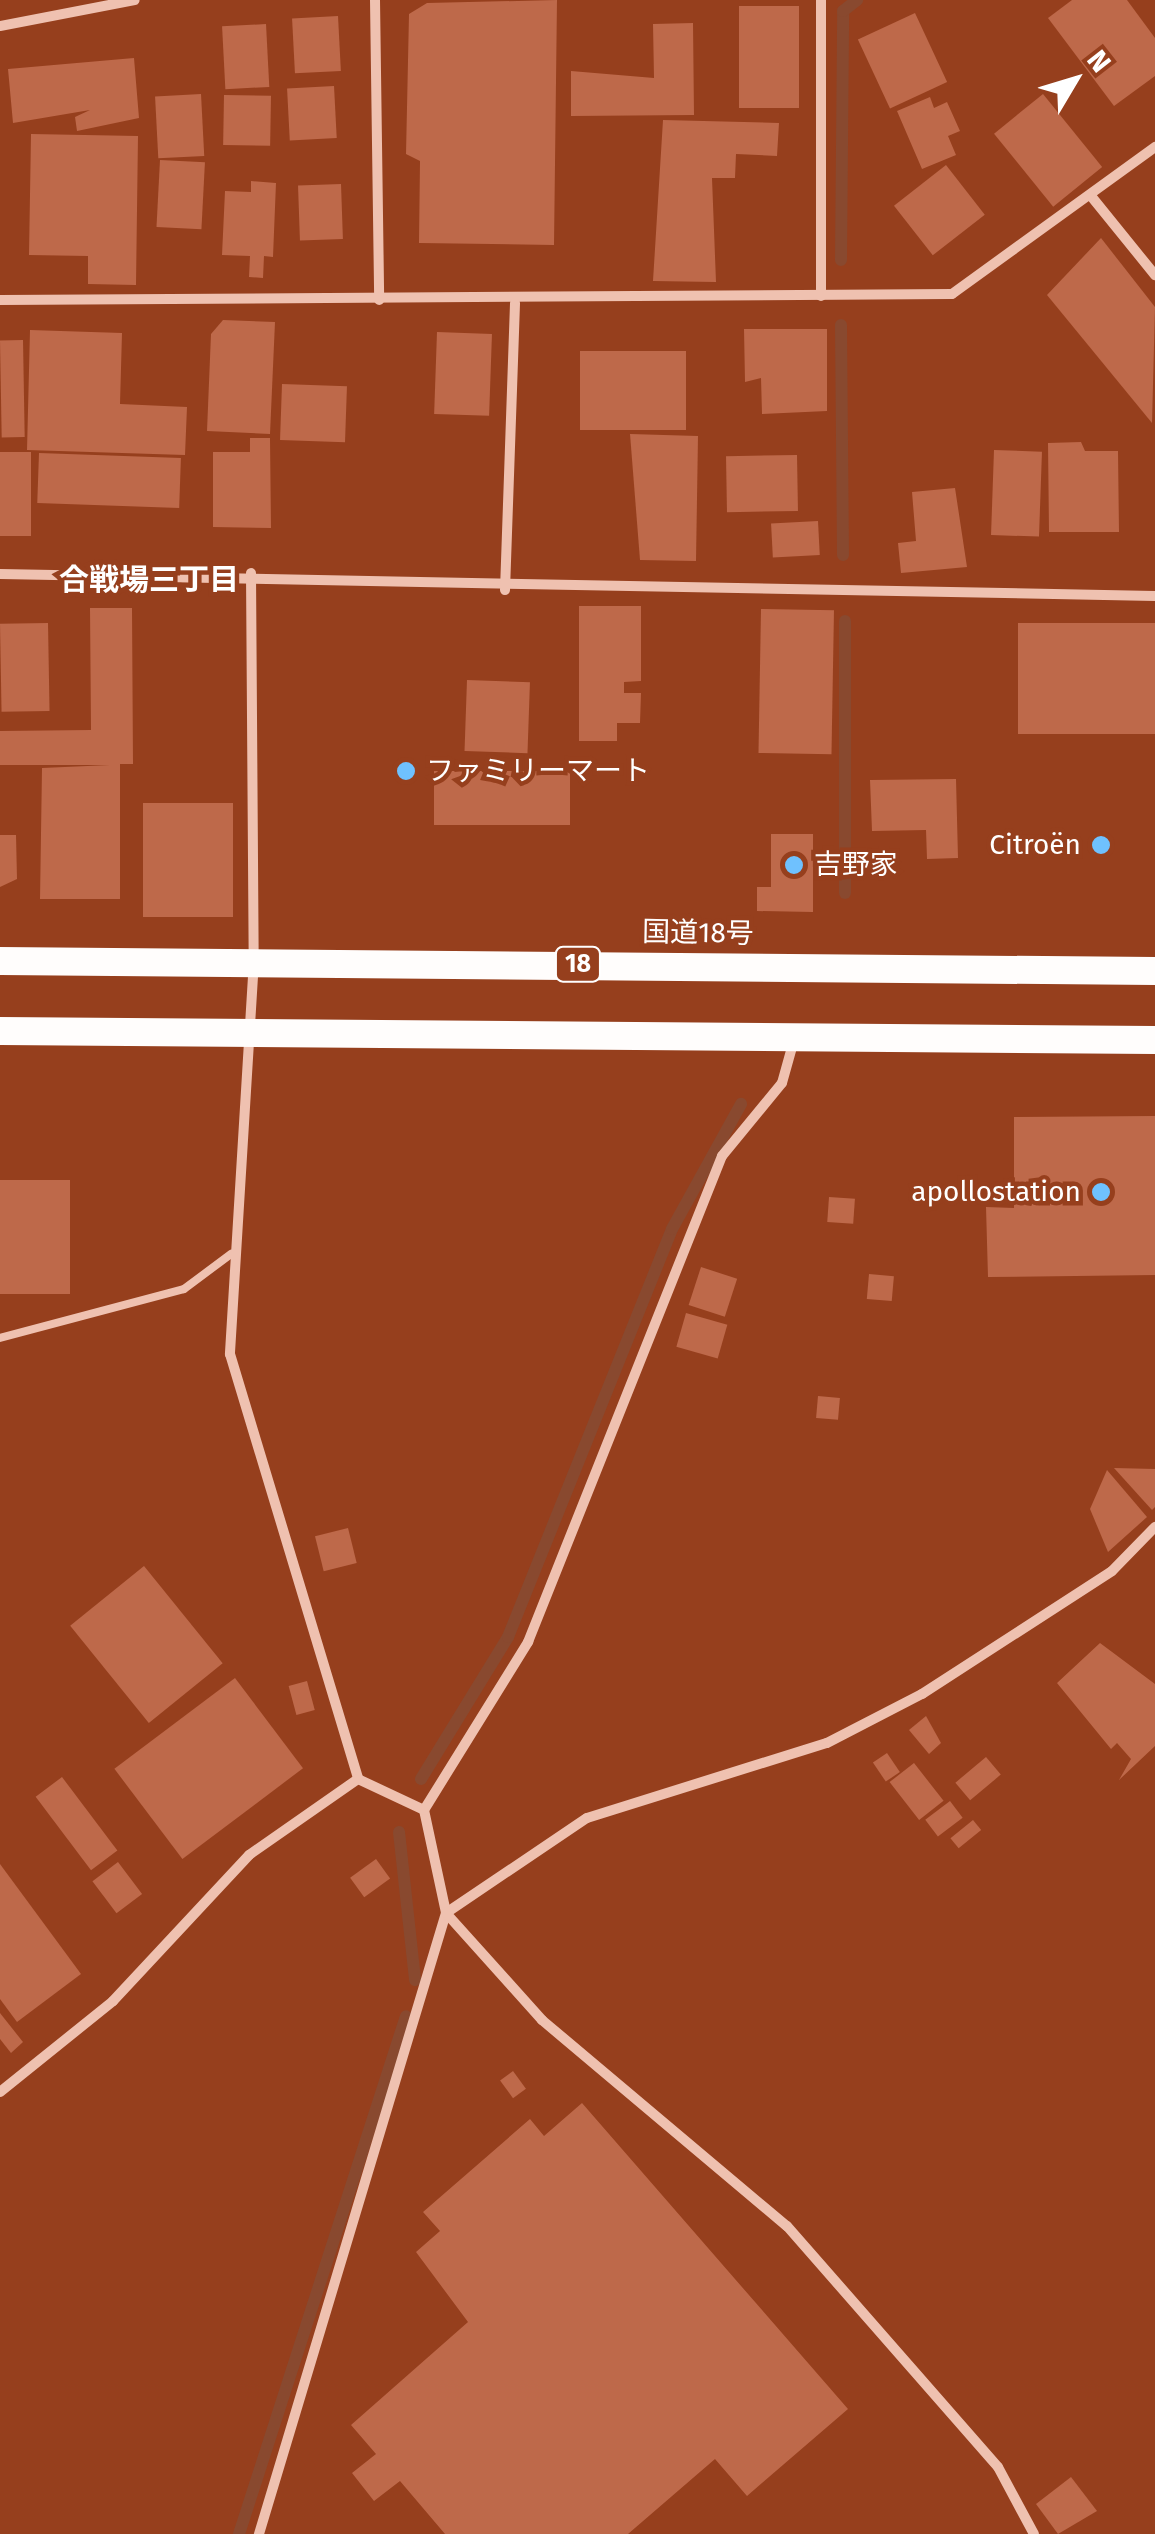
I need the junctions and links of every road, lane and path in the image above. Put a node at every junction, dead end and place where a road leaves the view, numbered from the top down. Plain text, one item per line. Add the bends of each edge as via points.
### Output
1 (136, 0) edge
2 (375, 0) edge
3 (821, 0) edge
4 (0, 26) edge
5 (1155, 147) edge
6 (1091, 196) junction
7 (1155, 275) edge
8 (820, 296) junction
9 (0, 300) edge
10 (379, 300) junction
11 (515, 302) junction
12 (251, 573) junction
13 (0, 574) edge
14 (505, 590) junction
15 (1155, 596) edge
16 (254, 960) junction
17 (0, 962) edge
18 (1155, 971) edge
19 (0, 1031) edge
20 (252, 1031) junction
21 (796, 1034) junction
22 (1155, 1040) edge
23 (232, 1254) junction
24 (0, 1338) edge
25 (1155, 1526) edge
26 (358, 1779) junction
27 (424, 1810) junction
28 (446, 1913) junction
29 (0, 2092) edge
30 (260, 2534) edge
31 (1034, 2534) edge

1 - 4 street
2 - 10 street
3 - 8 street
5 - 6 street
6 - 7 street
6 - 8 street via 952,294
8 - 11 street
9 - 10 street
10 - 11 street
11 - 14 street
12 - 13 street
12 - 14 street
12 - 16 street
14 - 15 street
16 - 17 highway, 国道18号 / 18
16 - 18 highway, 国道18号 / 18
16 - 20 street
19 - 20 highway
20 - 21 highway
20 - 23 street
21 - 22 highway
21 - 27 street via 782,1082 722,1156 528,1642
23 - 24 lane via 184,1289
23 - 26 street via 230,1354
25 - 28 street via 1112,1571 922,1694 826,1743 587,1818
26 - 27 street
26 - 29 street via 249,1856 113,2001
27 - 28 street
28 - 30 street
28 - 31 street via 542,2020 787,2226 998,2467

